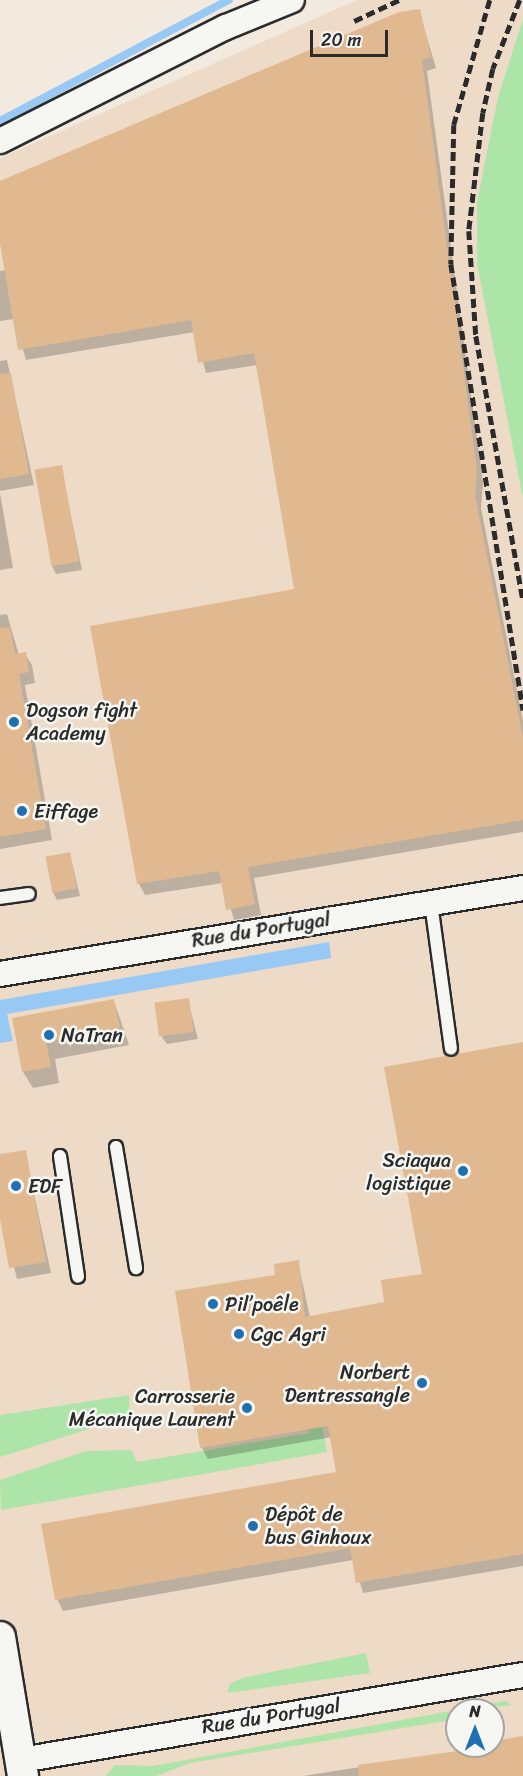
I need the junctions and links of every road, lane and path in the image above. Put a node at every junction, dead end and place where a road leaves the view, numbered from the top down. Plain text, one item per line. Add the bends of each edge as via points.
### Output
1 (292, 0) edge
2 (0, 141) edge
3 (523, 888) edge
4 (29, 894) dead end
5 (0, 898) edge
6 (431, 903) junction
7 (0, 974) edge
8 (451, 1049) dead end
9 (116, 1147) dead end
10 (60, 1156) dead end
11 (136, 1268) dead end
12 (78, 1277) dead end
13 (0, 1637) edge
14 (523, 1675) edge
15 (22, 1768) edge

1 - 2 street via 226,27
3 - 6 street, Rue du Portugal
4 - 5 lane
6 - 7 street, Rue du Portugal
6 - 8 lane
9 - 11 lane
10 - 12 lane
13 - 15 street
14 - 15 street, Rue du Portugal

